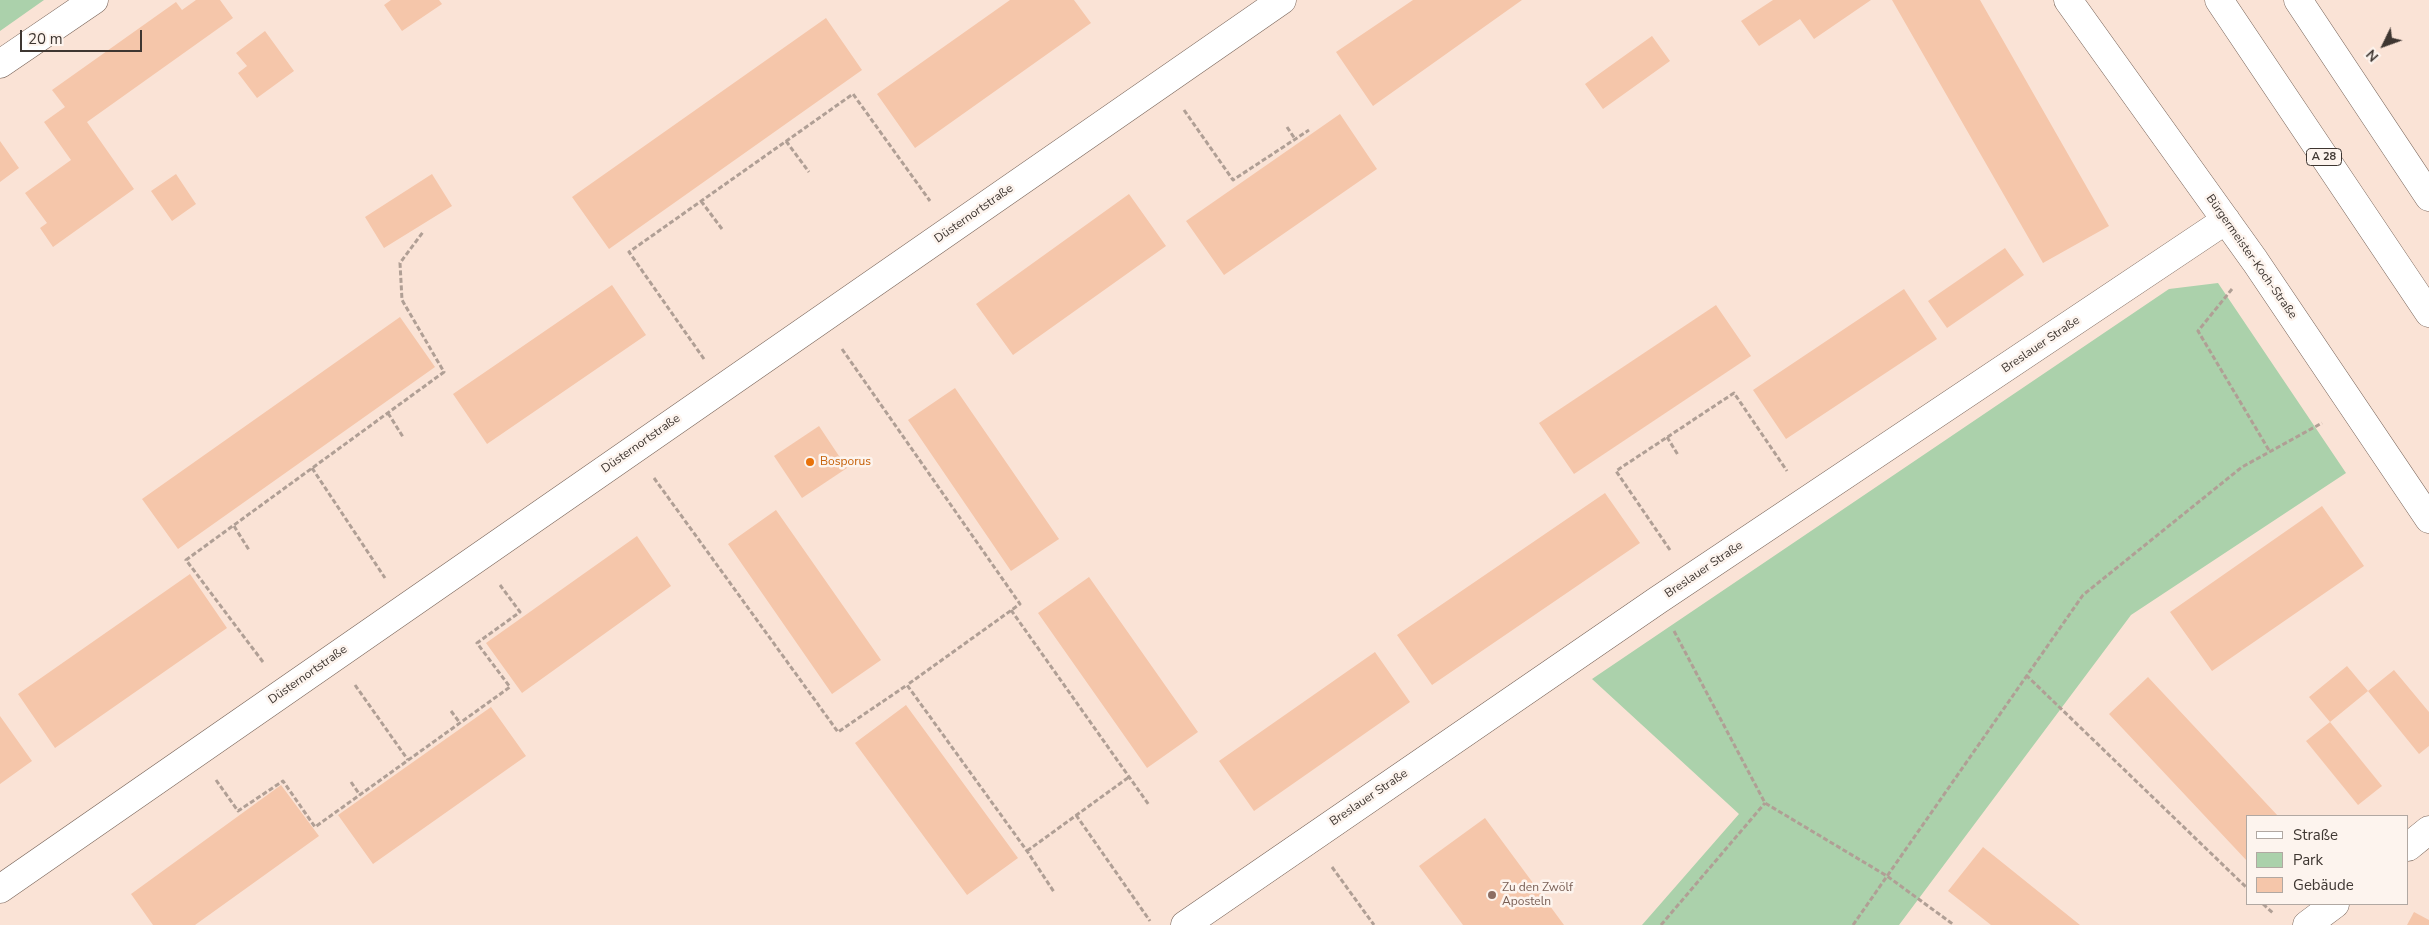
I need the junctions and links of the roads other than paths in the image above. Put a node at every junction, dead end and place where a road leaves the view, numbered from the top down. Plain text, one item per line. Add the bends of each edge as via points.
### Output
1 (94, 0) edge
2 (1282, 0) edge
3 (2068, 0) edge
4 (2219, 0) edge
5 (2298, 0) edge
6 (0, 64) edge
7 (2429, 197) edge
8 (2226, 220) junction
9 (2429, 313) edge
10 (2429, 519) edge
11 (2429, 830) edge
12 (2409, 846) edge
13 (0, 889) edge
14 (2334, 905) edge
15 (1185, 925) edge
16 (2307, 925) edge

1 - 6 main road
2 - 13 main road, Düsternortstraße
3 - 8 main road, Bürgermeister-Koch-Straße
4 - 9 main road, A 28
5 - 7 main road
8 - 10 main road, Bürgermeister-Koch-Straße
8 - 15 main road, Breslauer Straße via 1658,600
11 - 12 main road
14 - 16 main road

